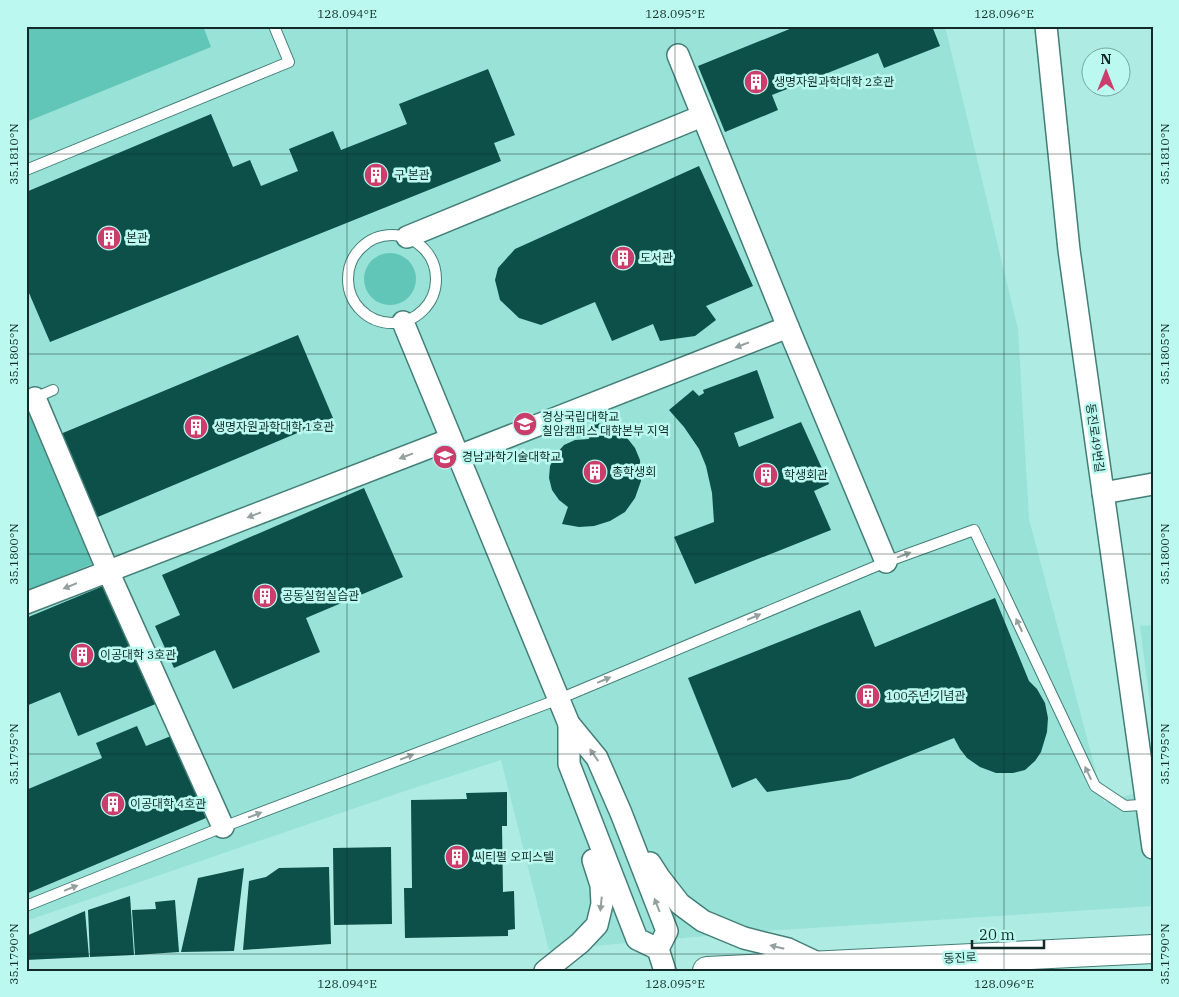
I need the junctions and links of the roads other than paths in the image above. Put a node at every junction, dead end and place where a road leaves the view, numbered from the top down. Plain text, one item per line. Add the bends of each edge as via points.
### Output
1 (274, 26) edge
2 (1046, 26) edge
3 (678, 55) dead end
4 (702, 116) junction
5 (26, 170) edge
6 (407, 237) junction
7 (403, 322) junction
8 (788, 327) junction
9 (38, 396) edge
10 (455, 448) junction
11 (1153, 484) edge
12 (1103, 493) junction
13 (886, 562) junction
14 (108, 571) junction
15 (26, 604) edge
16 (559, 699) junction
17 (569, 724) junction
18 (1140, 805) dead end
19 (620, 813) junction
20 (592, 823) junction
21 (223, 827) junction
22 (1153, 848) edge
23 (26, 906) edge
24 (658, 949) junction
25 (1153, 949) edge
26 (822, 965) junction
27 (780, 969) edge
28 (545, 971) edge
29 (664, 971) edge
30 (707, 971) edge

1 - 5 lane via 289,62
2 - 12 street, 동진로49번길 via 1069,250
3 - 4 street
4 - 6 street
4 - 8 street
6 - 7 lane via 429,254 435,267 436,281 426,307
6 - 7 lane via 392,234 364,244 348,269 352,298 361,310 373,319
7 - 10 street
8 -> 10 street
8 - 13 street
9 - 14 street
10 -> 14 street
10 - 16 street
11 - 12 street
12 - 22 street, 동진로49번길
16 -> 13 lane
13 - 18 lane via 974,530 1095,786 1125,806
14 -> 15 street
14 - 21 street
16 - 17 street
21 -> 16 lane
19 -> 17 street via 597,758
17 - 20 street via 569,764
24 -> 19 street via 667,931
26 -> 19 street via 788,949 744,938 703,921 680,904 659,877
20 - 24 street via 637,939
20 -> 28 street via 590,852 601,885 602,904 597,925
23 -> 21 lane
24 - 29 street
25 - 26 street, 동진로
26 - 27 street, 동진로
27 - 30 street, 동진로

